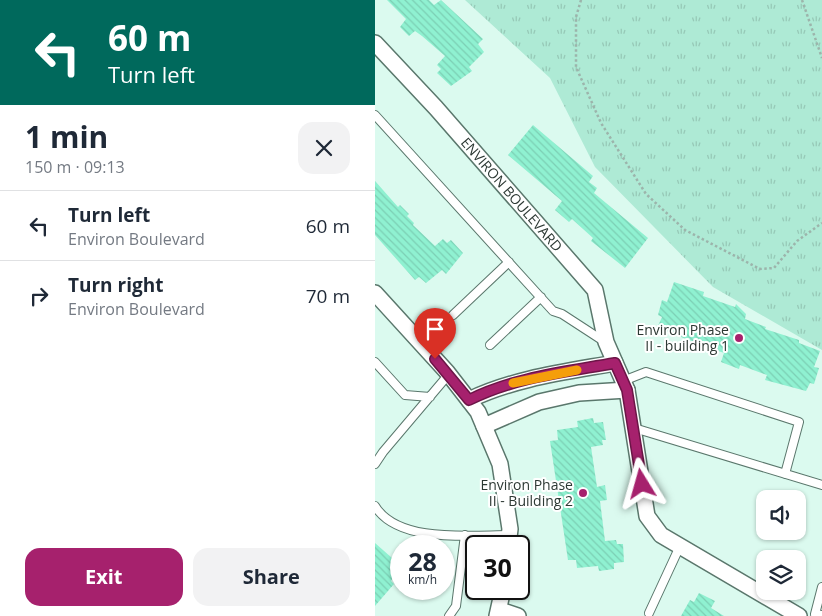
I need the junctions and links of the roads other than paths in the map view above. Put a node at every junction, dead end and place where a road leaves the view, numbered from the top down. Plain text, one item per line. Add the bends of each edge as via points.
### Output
1 (375, 43) edge
2 (375, 115) edge
3 (509, 262) junction
4 (375, 293) edge
5 (541, 298) junction
6 (453, 315) dead end
7 (606, 342) junction
8 (490, 345) dead end
9 (375, 362) edge
10 (615, 363) junction
11 (449, 374) junction
12 (625, 385) junction
13 (430, 397) junction
14 (469, 400) junction
15 (484, 426) junction
16 (633, 428) junction
17 (375, 464) edge
18 (785, 474) junction
19 (822, 485) edge
20 (375, 506) edge
21 (465, 535) joint
22 (508, 535) edge
23 (680, 546) junction
24 (822, 587) edge
25 (501, 600) edge
26 (499, 613) edge
27 (649, 613) dead end
28 (822, 615) edge
29 (449, 616) edge
30 (518, 616) edge
31 (799, 616) edge

1 - 7 street, ENVIRON BOULEVARD via 595,290
2 - 3 lane
3 - 5 lane
3 - 6 lane
4 - 11 street
5 - 7 lane via 553,311
5 - 8 lane
7 - 10 street, ENVIRON BOULEVARD
9 - 13 lane via 405,395
10 - 12 street, ENVIRON BOULEVARD
10 - 14 street via 522,380
11 - 13 lane
11 - 14 street
12 - 15 street via 539,402
12 - 16 street, ENVIRON BOULEVARD
12 - 18 lane via 646,372 799,422
13 - 17 lane
14 - 15 street via 479,412
15 - 22 street via 500,464
16 - 18 lane
16 - 23 street, ENVIRON BOULEVARD via 647,516 661,534
18 - 19 lane
20 - 21 lane via 392,524 436,535
21 - 29 lane via 455,606
23 - 27 lane
23 - 31 street, ENVIRON BOULEVARD
24 - 28 lane via 815,614
25 - 26 street
26 - 30 street

